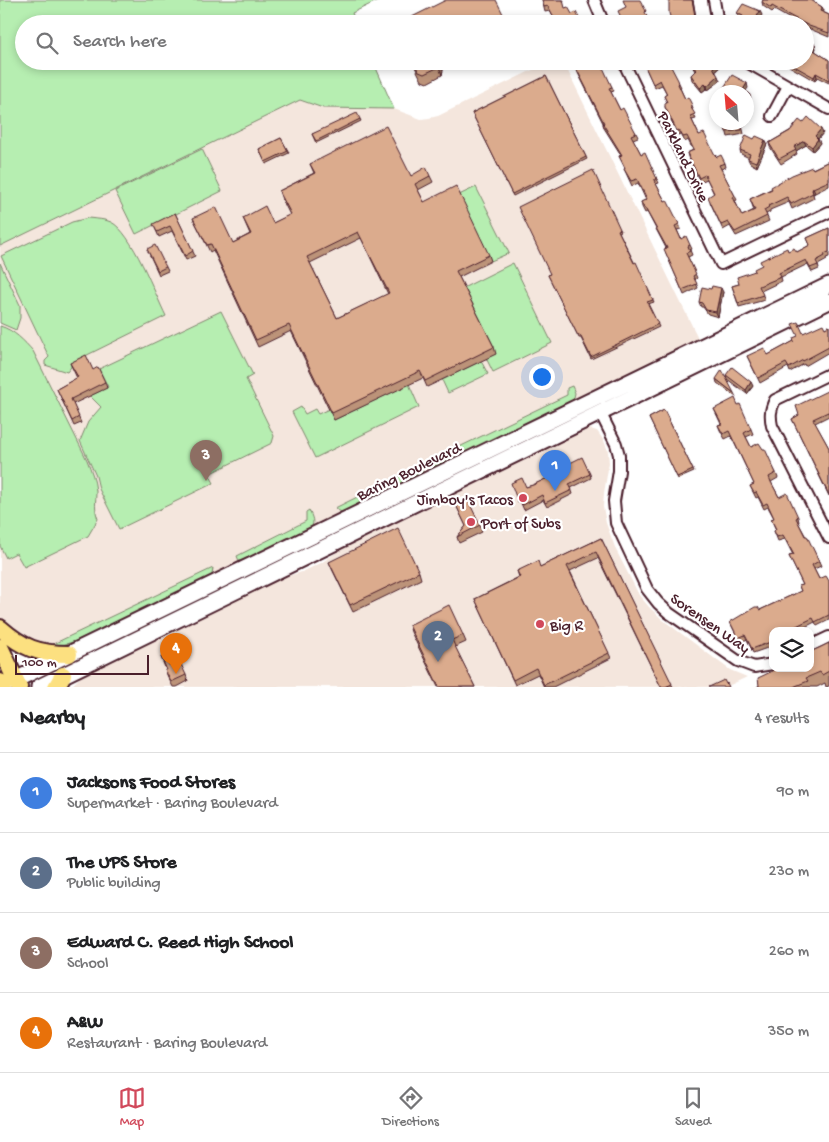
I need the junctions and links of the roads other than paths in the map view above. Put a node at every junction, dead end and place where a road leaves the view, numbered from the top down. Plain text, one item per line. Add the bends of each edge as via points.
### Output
1 (594, 0) edge
2 (714, 0) edge
3 (600, 15) edge
4 (716, 15) edge
5 (627, 70) edge
6 (760, 70) edge
7 (788, 86) junction
8 (829, 109) edge
9 (772, 116) dead end
10 (829, 212) edge
11 (829, 284) edge
12 (829, 301) edge
13 (829, 374) edge
14 (597, 405) junction
15 (829, 538) edge
16 (0, 628) edge
17 (829, 637) edge
18 (814, 644) edge
19 (0, 647) edge
20 (69, 654) junction
21 (769, 664) edge
22 (60, 681) edge
23 (7, 685) edge
24 (38, 687) edge

1 - 3 street
2 - 4 street
5 - 10 street, Parkland Drive via 721,264
6 - 7 street
7 - 8 street
7 - 9 street
11 - 14 main road, Baring Boulevard
12 - 14 main road, Baring Boulevard
13 - 15 street via 775,400 770,418
14 - 20 main road, Baring Boulevard
14 - 21 street, Sorensen Way via 618,455 614,501 616,523 647,589 669,613 738,661 754,666
14 - 22 main road, Baring Boulevard
16 - 20 main road via 35,651
17 - 18 street
19 - 23 main road
20 - 23 main road, Baring Boulevard
22 - 24 main road, Baring Boulevard

